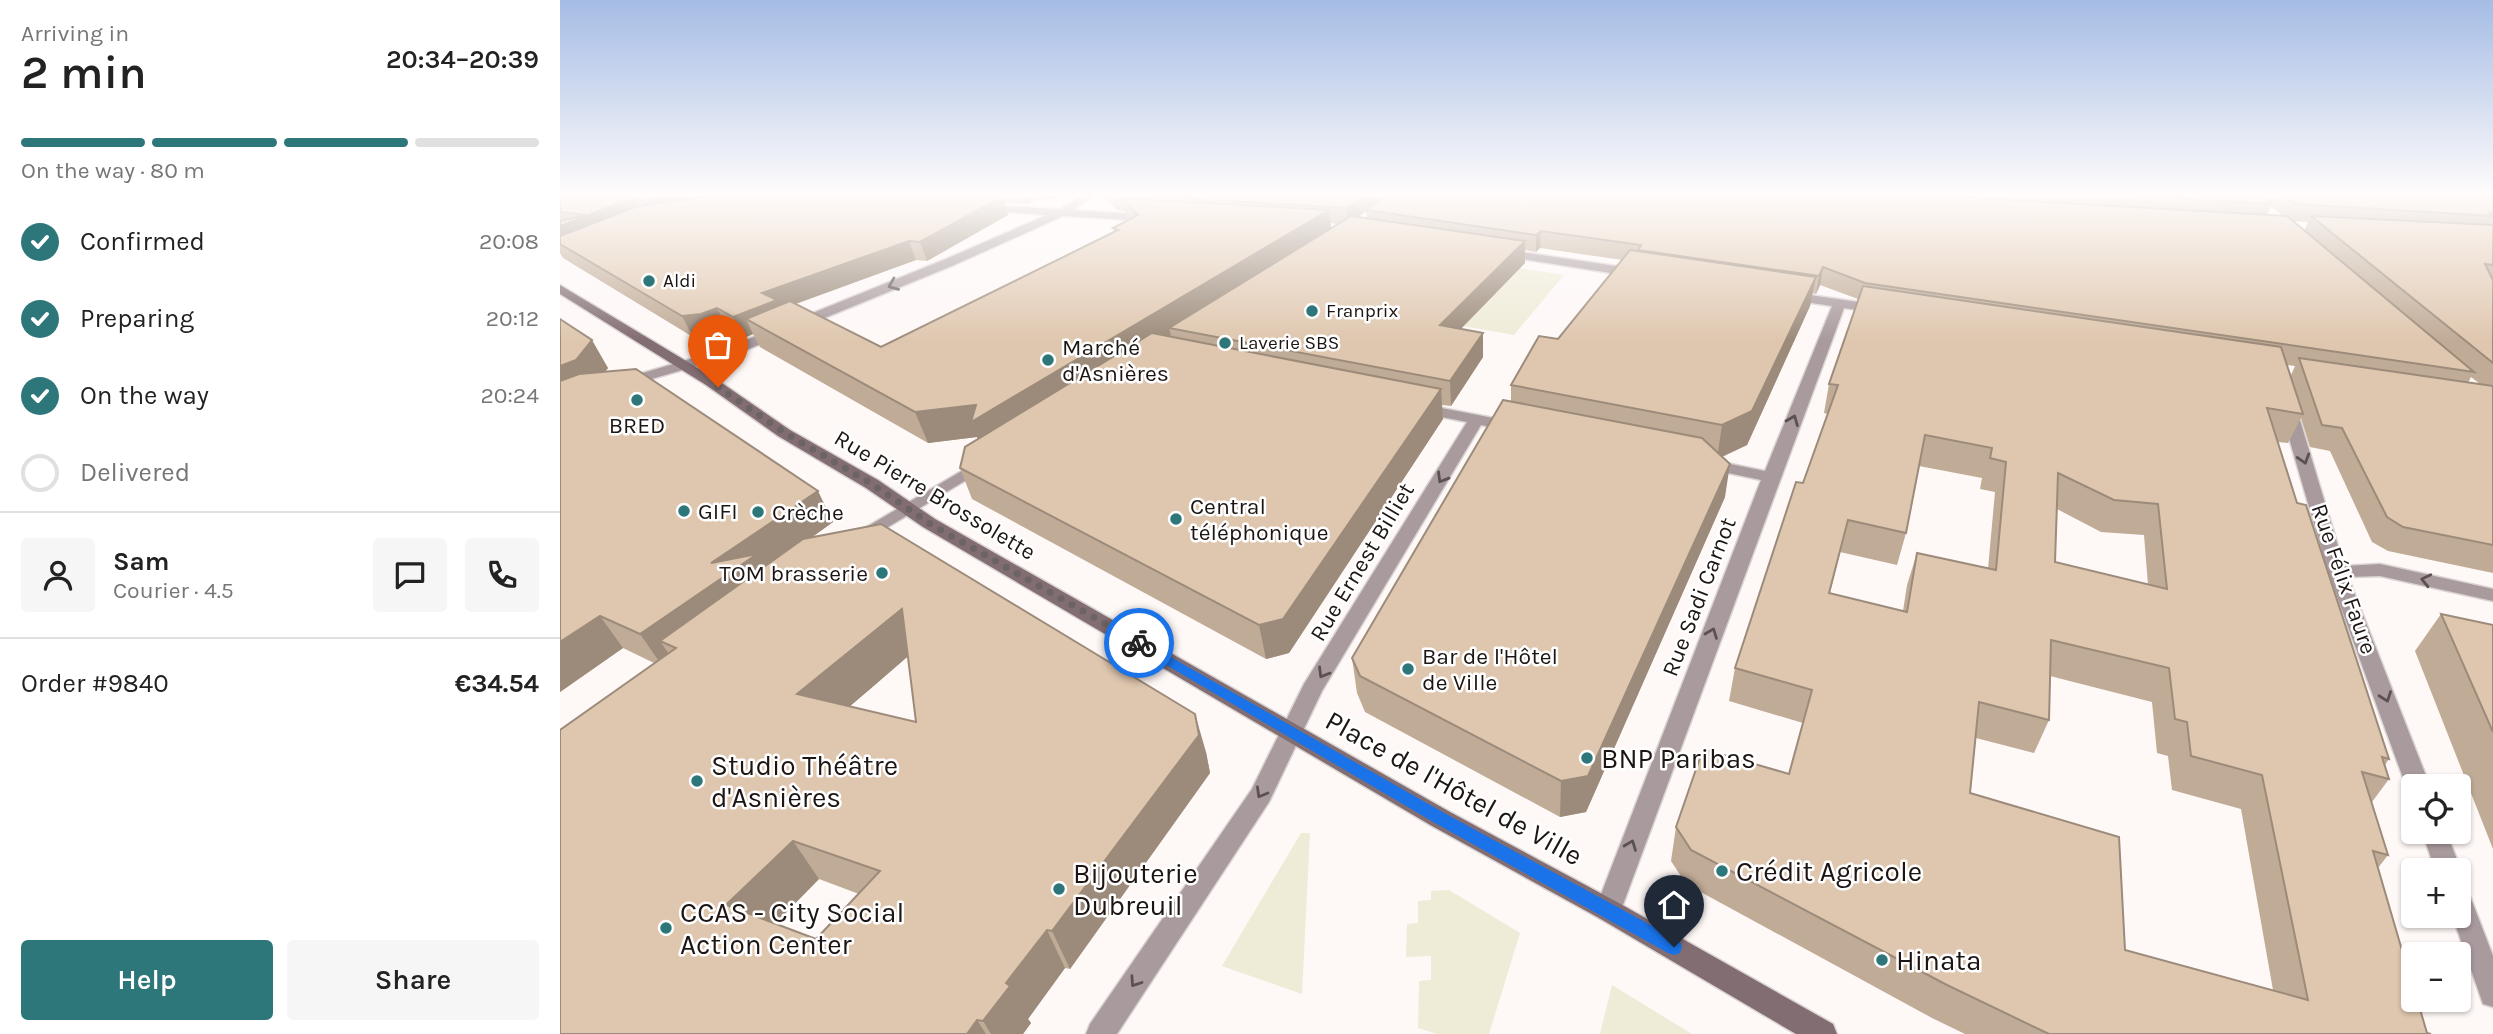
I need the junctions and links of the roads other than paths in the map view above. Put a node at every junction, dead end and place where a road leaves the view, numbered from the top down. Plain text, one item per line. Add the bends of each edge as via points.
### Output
1 (990, 244) edge
2 (1489, 251) edge
3 (1651, 275) edge
4 (560, 289) edge
5 (1772, 293) edge
6 (1839, 304) junction
7 (1894, 312) edge
8 (683, 365) junction
9 (2281, 384) edge
10 (611, 388) edge
11 (1399, 404) edge
12 (1476, 419) junction
13 (1530, 430) edge
14 (991, 459) edge
15 (1692, 461) edge
16 (1771, 477) junction
17 (907, 509) junction
18 (845, 547) edge
19 (2337, 572) junction
20 (2493, 595) edge
21 (1292, 732) junction
22 (2413, 774) edge
23 (1608, 909) junction
24 (2469, 928) edge
25 (2493, 994) edge
26 (1100, 1034) edge
27 (1823, 1034) edge

1 -> 8 street via 729,352
2 - 3 street
4 - 8 main road, Rue Pierre Brossolette
5 - 6 street
6 - 7 street
16 -> 6 street, Rue Sadi Carnot
8 - 10 street
8 - 17 main road, Rue Pierre Brossolette
9 -> 19 street, Rue Félix Faure
11 - 12 street
12 - 13 street
12 -> 21 street, Rue Ernest Billiet via 1312,690
14 - 17 street
15 - 16 street
23 -> 16 street, Rue Sadi Carnot
17 - 18 street
17 - 21 main road, Rue Pierre Brossolette
20 -> 19 street via 2380,570
19 -> 22 street, Rue Félix Faure
21 - 23 main road, Place de l'Hôtel de Ville
21 -> 26 street, Place de l'Hôtel de Ville via 1261,795
23 - 27 main road, Place de l'Hôtel de Ville
24 - 25 street

